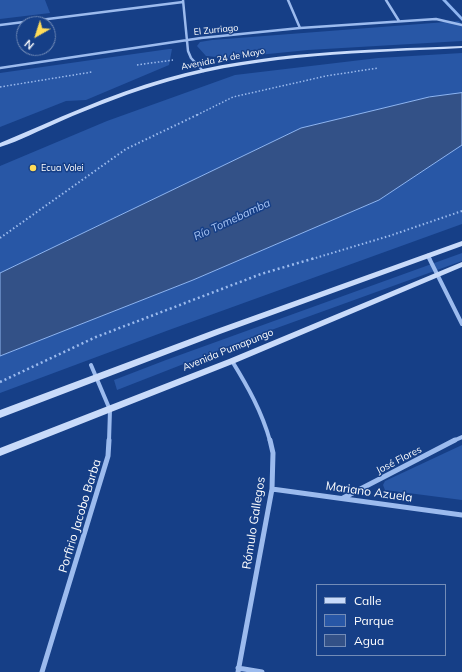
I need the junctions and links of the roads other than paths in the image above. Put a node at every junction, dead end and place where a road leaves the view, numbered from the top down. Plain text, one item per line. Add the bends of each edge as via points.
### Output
1 (288, 0) edge
2 (386, 0) edge
3 (183, 1) edge
4 (399, 21) junction
5 (0, 25) edge
6 (462, 25) edge
7 (300, 28) junction
8 (187, 40) junction
9 (460, 47) edge
10 (0, 68) edge
11 (202, 71) junction
12 (0, 145) edge
13 (462, 243) edge
14 (428, 255) junction
15 (462, 264) edge
16 (437, 274) junction
17 (462, 324) edge
18 (232, 361) junction
19 (91, 365) dead end
20 (97, 378) junction
21 (110, 410) junction
22 (0, 414) edge
23 (462, 437) edge
24 (0, 452) edge
25 (272, 489) junction
26 (344, 498) junction
27 (462, 515) edge
28 (238, 670) edge
29 (42, 672) edge
30 (262, 672) edge

1 - 7 street
2 - 4 street
3 - 5 street
3 - 8 street
4 - 6 street, El Zurriago via 436,19
4 - 7 street, El Zurriago
7 - 8 street, El Zurriago
8 - 10 street, El Zurriago
8 - 11 street via 190,58
9 - 11 main road, Avenida 24 de Mayo via 281,58
11 - 12 main road, Avenida 24 de Mayo via 129,92
13 - 14 main road, Avenida Pumapungo
14 - 16 street
14 - 20 main road, Avenida Pumapungo
15 - 16 main road, Avenida Pumapungo
16 - 17 street
16 - 18 main road, Avenida Pumapungo
18 - 21 main road, Avenida Pumapungo
18 - 25 street, Rómulo Gallegos via 255,400 265,424 273,453
19 - 20 street, Porfirio Jacobo Barba
20 - 21 street, Porfirio Jacobo Barba
20 - 22 main road, Avenida Pumapungo
21 - 24 main road, Avenida Pumapungo
21 - 29 street, Porfirio Jacobo Barba via 108,456
23 - 26 street, José Flores
25 - 26 street, Mariano Azuela
25 - 28 street, Rómulo Gallegos
26 - 27 street, Mariano Azuela
28 - 30 street

